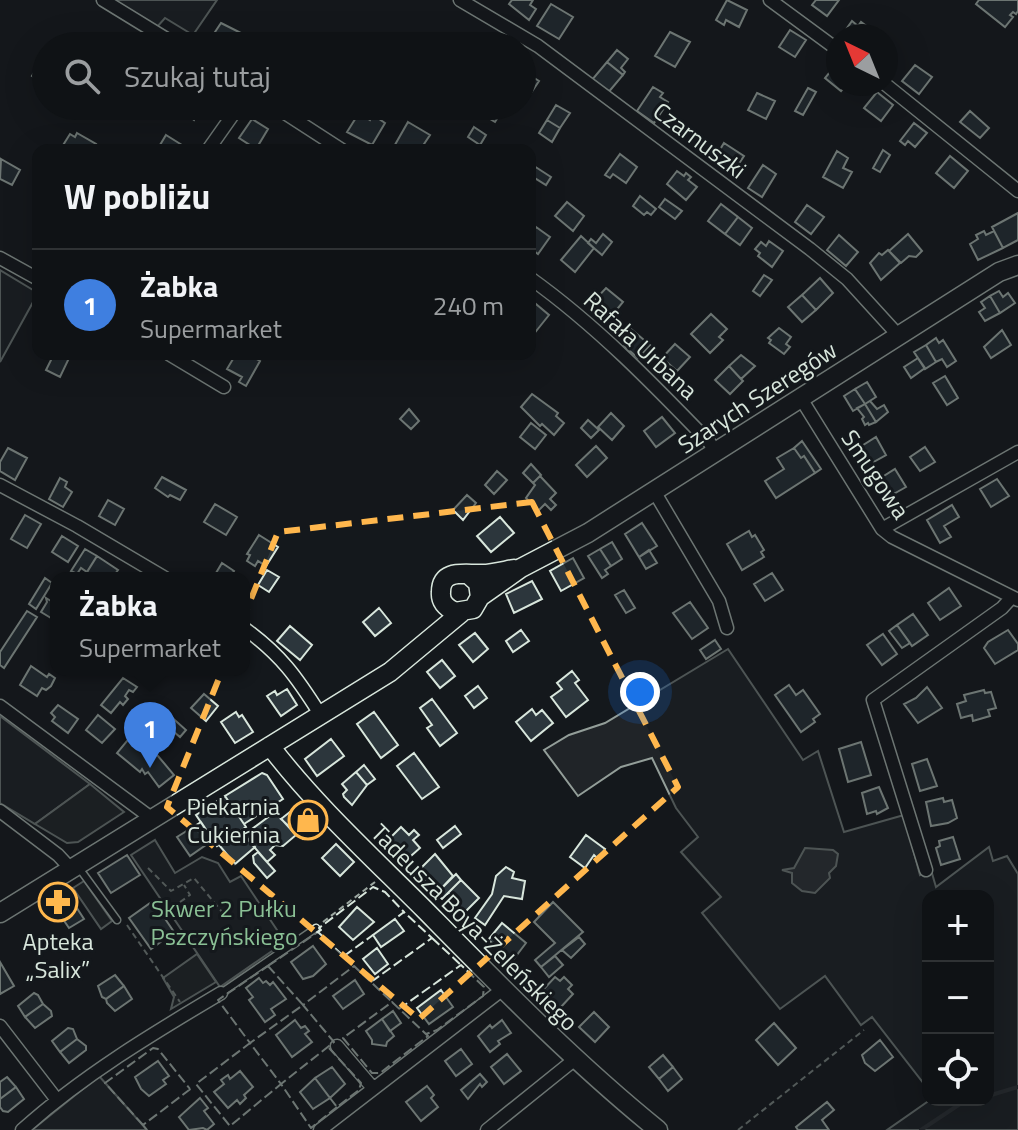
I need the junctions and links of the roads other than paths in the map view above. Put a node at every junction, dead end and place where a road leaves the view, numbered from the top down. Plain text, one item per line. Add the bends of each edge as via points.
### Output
1 (103, 0) edge
2 (460, 0) edge
3 (770, 0) edge
4 (155, 32) edge
5 (514, 32) edge
6 (826, 41) edge
7 (536, 45) edge
8 (898, 94) edge
9 (229, 120) edge
10 (296, 120) edge
11 (212, 144) edge
12 (333, 144) edge
13 (1018, 191) edge
14 (0, 258) edge
15 (1018, 265) edge
16 (32, 276) edge
17 (536, 282) edge
18 (898, 335) junction
19 (179, 360) edge
20 (224, 387) dead end
21 (800, 397) junction
22 (1018, 452) edge
23 (714, 453) junction
24 (0, 485) edge
25 (654, 491) junction
26 (882, 529) junction
27 (521, 568) junction
28 (155, 572) edge
29 (468, 574) junction
30 (480, 597) junction
31 (1015, 599) edge
32 (442, 600) junction
33 (461, 613) junction
34 (727, 628) dead end
35 (250, 633) edge
36 (422, 646) junction
37 (0, 706) edge
38 (320, 714) junction
39 (270, 746) junction
40 (0, 811) edge
41 (154, 820) junction
42 (74, 868) junction
43 (926, 870) dead end
44 (0, 913) edge
45 (117, 920) road end
46 (316, 928) road end
47 (503, 989) junction
48 (221, 993) joint
49 (0, 1026) edge
50 (337, 1046) dead end
51 (574, 1060) junction
52 (372, 1087) junction
53 (57, 1100) junction
54 (22, 1130) edge
55 (320, 1130) edge
56 (487, 1130) edge
57 (658, 1130) edge

1 - 4 street
2 - 5 street, Czarnuszki
3 - 6 street
7 - 18 street, Czarnuszki via 810,249 847,279
8 - 13 street
9 - 11 street
10 - 12 street
14 - 16 street
15 - 18 street, Szarych Szeregów
17 - 23 street, Rafała Urbana via 643,373
18 - 21 street, Szarych Szeregów
19 - 20 street
21 - 23 street, Szarych Szeregów
21 - 26 street, Smugowa
22 - 26 street
23 - 25 street, Szarych Szeregów
24 - 28 street
25 - 27 street, Szarych Szeregów
25 - 34 street via 719,601
26 - 31 street, Smugowa
27 - 29 street, Szarych Szeregów
27 - 30 street, Szarych Szeregów
29 - 30 street via 478,583
29 - 32 street via 448,577 441,587
30 - 33 street via 473,609
31 - 43 street via 873,700
32 - 33 street
32 - 36 street
33 - 36 street
35 - 38 street via 298,678
36 - 38 street
37 - 41 street
38 - 39 street
39 - 41 street
39 - 47 street, Tadeusza Boya-Żeleńskiego via 328,813
40 - 42 street
41 - 42 street
42 - 44 street
42 - 45 lane
46 - 48 lane
47 - 51 street, Tadeusza Boya-Żeleńskiego
47 - 52 street
48 - 53 street via 144,1038
49 - 53 street
50 - 52 street
51 - 56 street
51 - 57 street, Tadeusza Boya-Żeleńskiego
52 - 55 street
53 - 54 street

